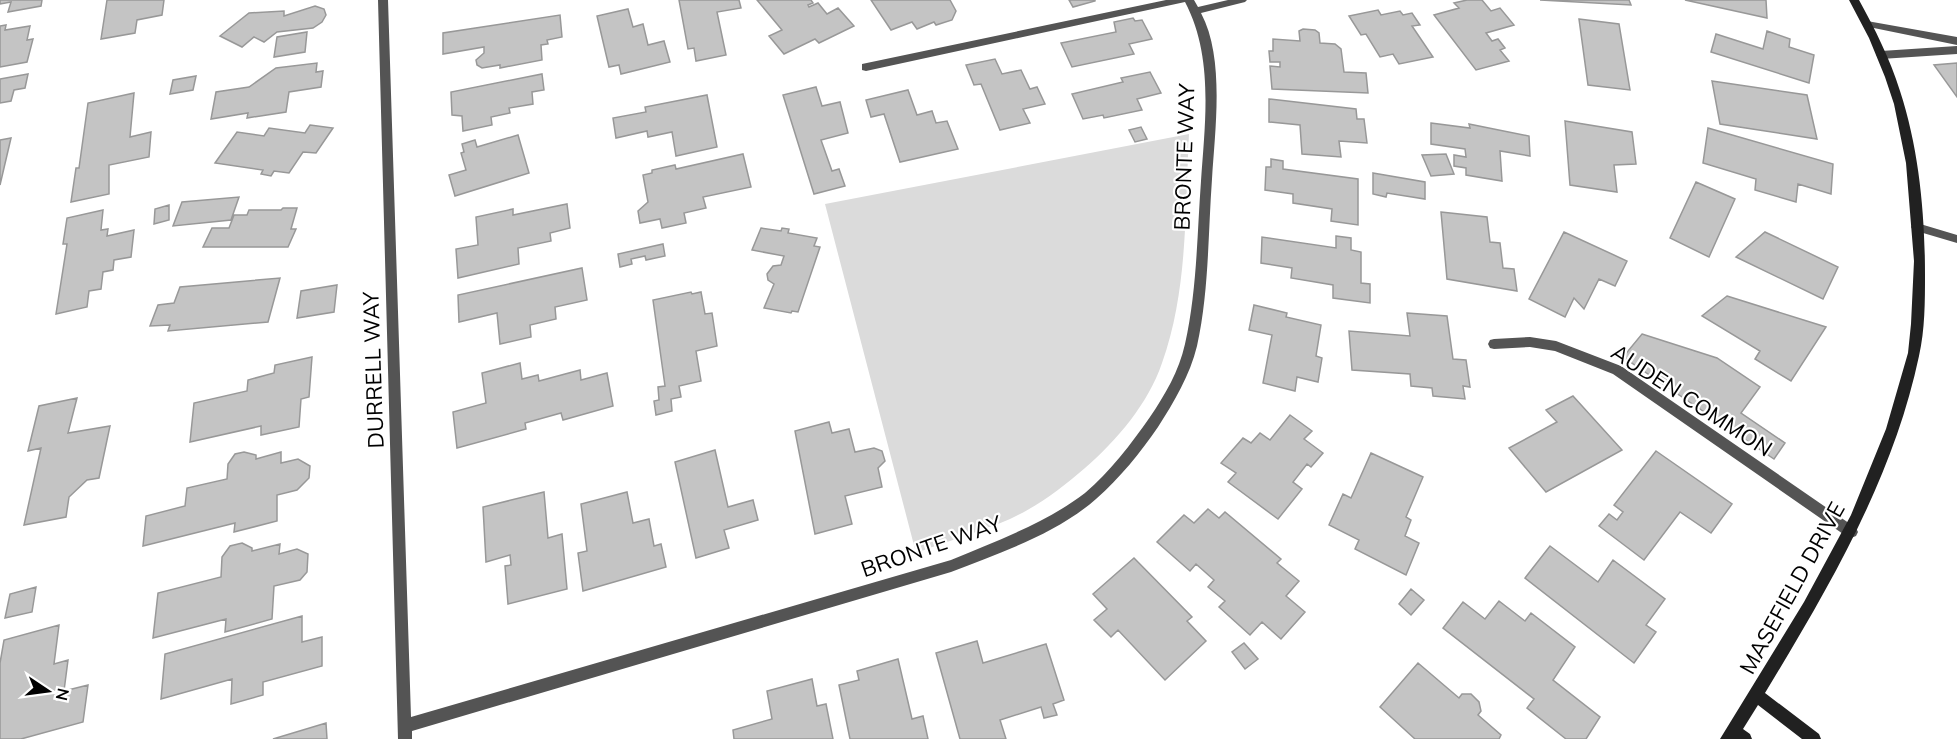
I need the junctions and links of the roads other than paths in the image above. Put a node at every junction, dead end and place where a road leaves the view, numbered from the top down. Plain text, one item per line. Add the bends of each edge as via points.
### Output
1 (383, 0) edge
2 (1182, 0) edge
3 (1242, 0) edge
4 (1854, 0) edge
5 (1192, 5) edge
6 (1867, 24) junction
7 (1957, 41) edge
8 (1957, 50) edge
9 (1881, 55) junction
10 (866, 67) dead end
11 (1917, 227) junction
12 (1957, 239) edge
13 (1494, 344) dead end
14 (1851, 532) junction
15 (1756, 695) junction
16 (404, 733) edge
17 (1735, 736) edge
18 (1814, 739) edge

1 - 16 street, DURRELL WAY
2 - 10 street
3 - 5 street
4 - 6 main road, MASEFIELD DRIVE
5 - 16 street, BRONTE WAY via 1205,47 1210,117 1191,347 1163,411 1122,463 1076,506 1016,540 951,567
6 - 7 street
6 - 9 main road, MASEFIELD DRIVE
8 - 9 street
9 - 11 main road, MASEFIELD DRIVE via 1899,104
11 - 12 street
11 - 14 main road, MASEFIELD DRIVE via 1919,274 1914,353 1882,460
13 - 14 street, AUDEN COMMON via 1530,342 1556,346 1617,370
14 - 15 main road, MASEFIELD DRIVE
15 - 17 main road, MASEFIELD DRIVE
15 - 18 main road

